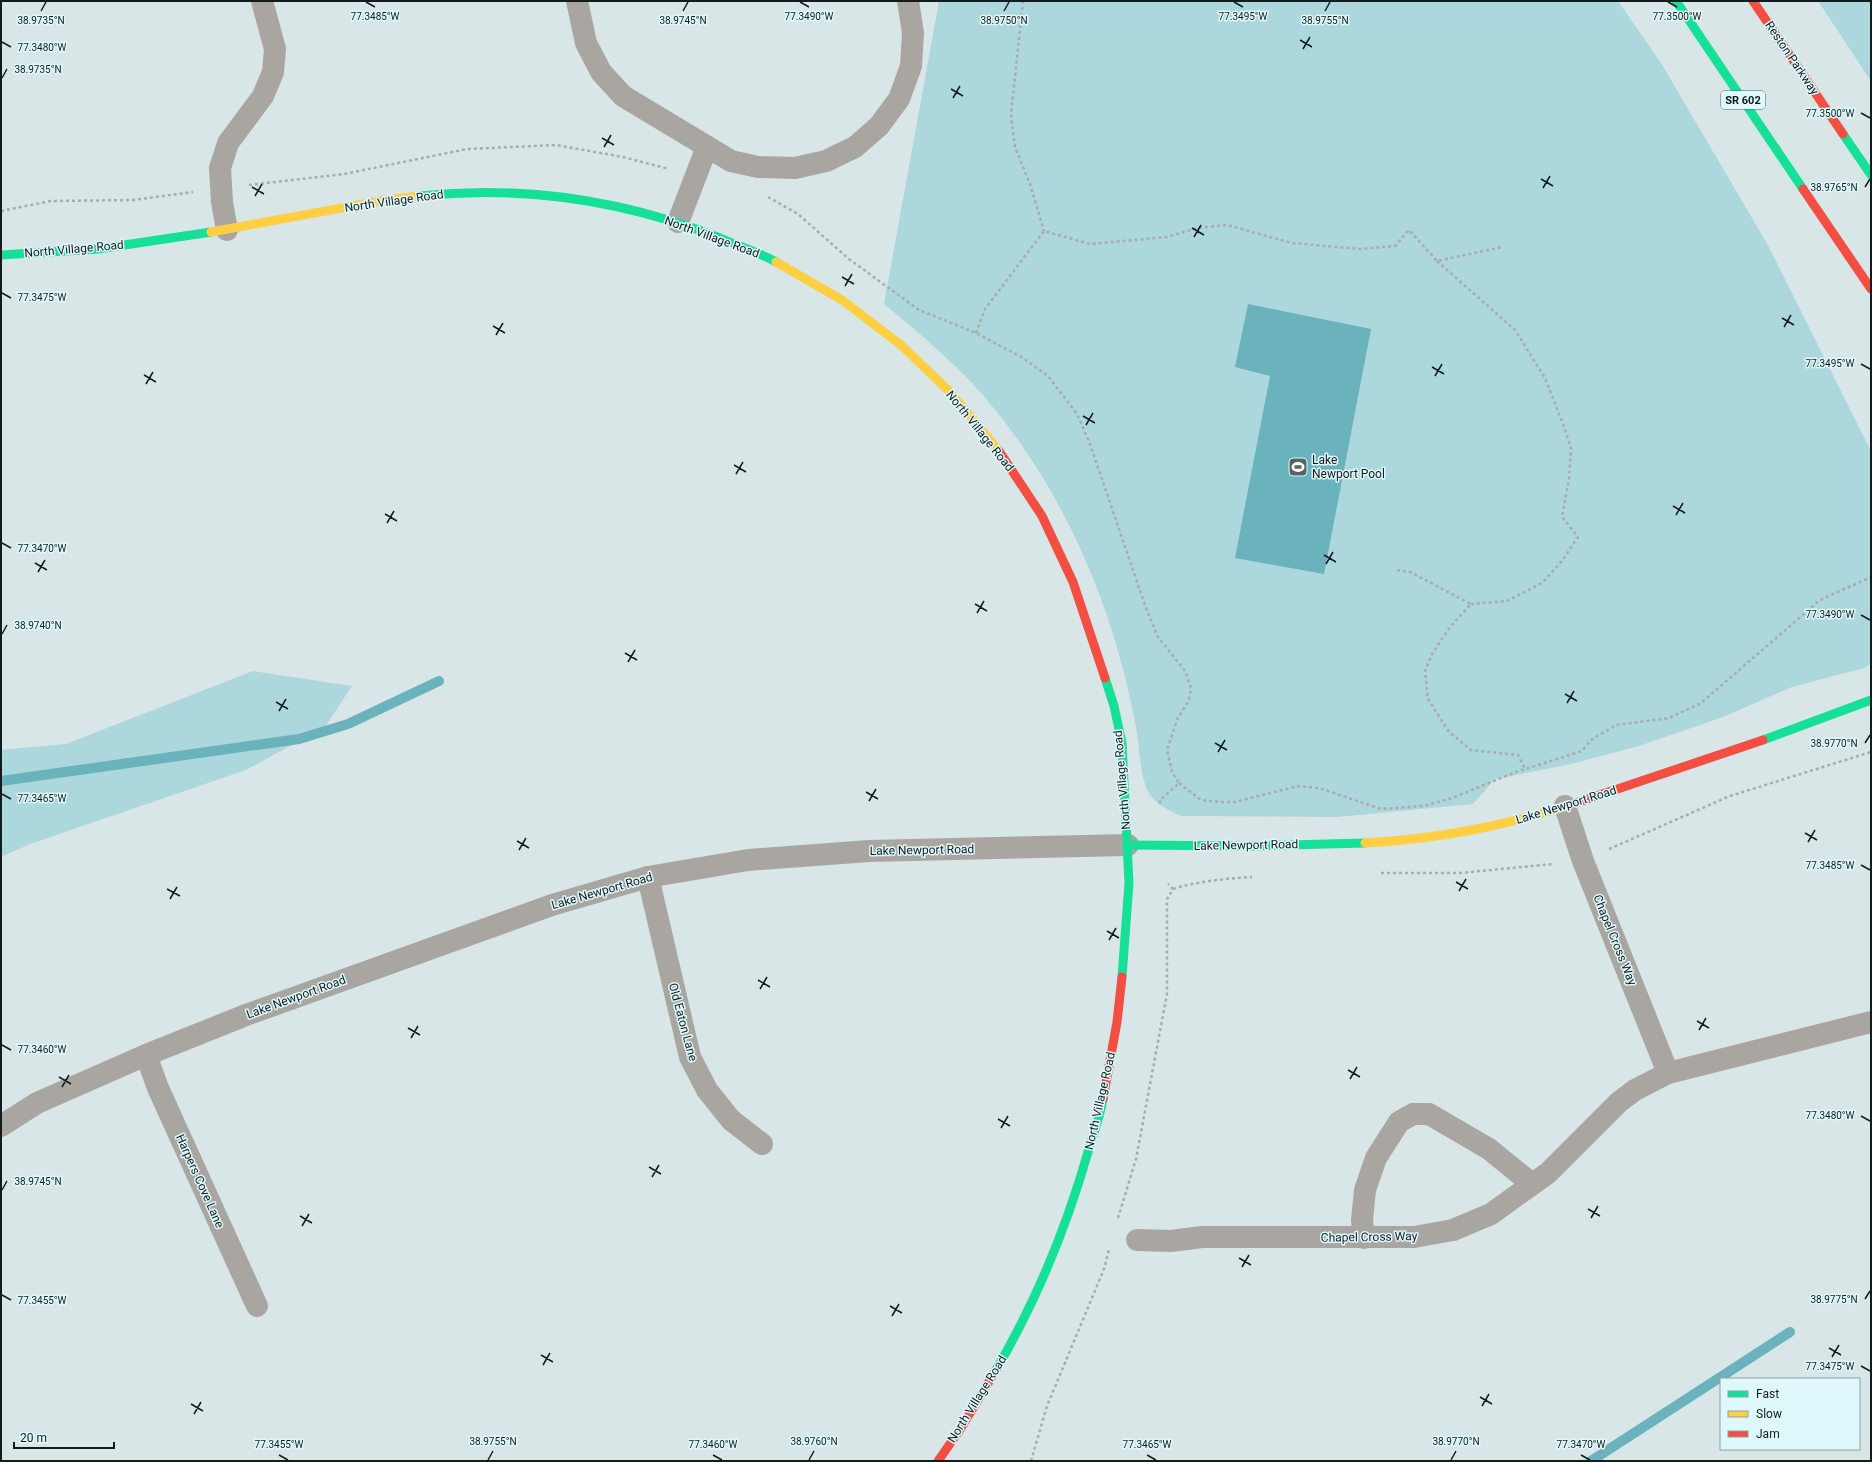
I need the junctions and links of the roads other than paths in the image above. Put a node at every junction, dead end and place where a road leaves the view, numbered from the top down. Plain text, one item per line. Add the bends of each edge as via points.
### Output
1 (262, 1) edge
2 (577, 1) edge
3 (908, 1) edge
4 (1676, 1) edge
5 (1753, 1) edge
6 (707, 147) junction
7 (1871, 175) edge
8 (678, 222) junction
9 (227, 230) junction
10 (1, 255) edge
11 (1871, 288) edge
12 (1871, 700) edge
13 (1565, 806) junction
14 (1128, 845) junction
15 (648, 877) junction
16 (1871, 1022) edge
17 (146, 1055) junction
18 (1668, 1073) junction
19 (1, 1126) edge
20 (762, 1144) dead end
21 (1532, 1184) junction
22 (1364, 1238) junction
23 (1137, 1240) dead end
24 (257, 1306) dead end
25 (938, 1461) edge

1 - 9 street via 275,49 273,72 263,96 228,143 220,168
2 - 6 street via 586,43 601,72 623,96
3 - 6 street via 913,33 909,72 899,99 879,126 855,147 826,161 795,168 758,167 731,161
4 - 11 street, SR 602
5 - 7 street, Reston Parkway
6 - 8 street
8 - 9 street, North Village Road via 595,202 524,193 451,193 385,200
8 - 14 street, North Village Road via 767,257 842,300 901,345 940,383 1002,454 1042,516 1073,582 1114,706 1122,744
9 - 10 street, North Village Road via 98,249
12 - 13 street, Lake Newport Road via 1821,720
13 - 14 street, Lake Newport Road via 1513,822 1470,831 1402,840 1277,846
13 - 18 street, Chapel Cross Way via 1583,861
14 - 15 street, Lake Newport Road via 869,851 748,860
14 - 25 street, North Village Road via 1130,883 1117,1022 1102,1105 1078,1188 1045,1272 1005,1354
15 - 17 street, Lake Newport Road via 552,904 246,1015
15 - 20 street, Old Eaton Lane via 690,1057 707,1090 732,1120
16 - 18 street, Chapel Cross Way
17 - 19 street, Lake Newport Road via 37,1103
17 - 24 street, Harpers Cove Lane via 158,1088
18 - 21 street, Chapel Cross Way via 1635,1090 1619,1102 1548,1173
21 - 22 street, Chapel Cross Way via 1491,1214 1453,1230 1414,1237
21 - 22 street via 1489,1149 1429,1114 1413,1114 1399,1122 1376,1158 1365,1190 1362,1220
22 - 23 street, Chapel Cross Way via 1202,1237 1171,1241

